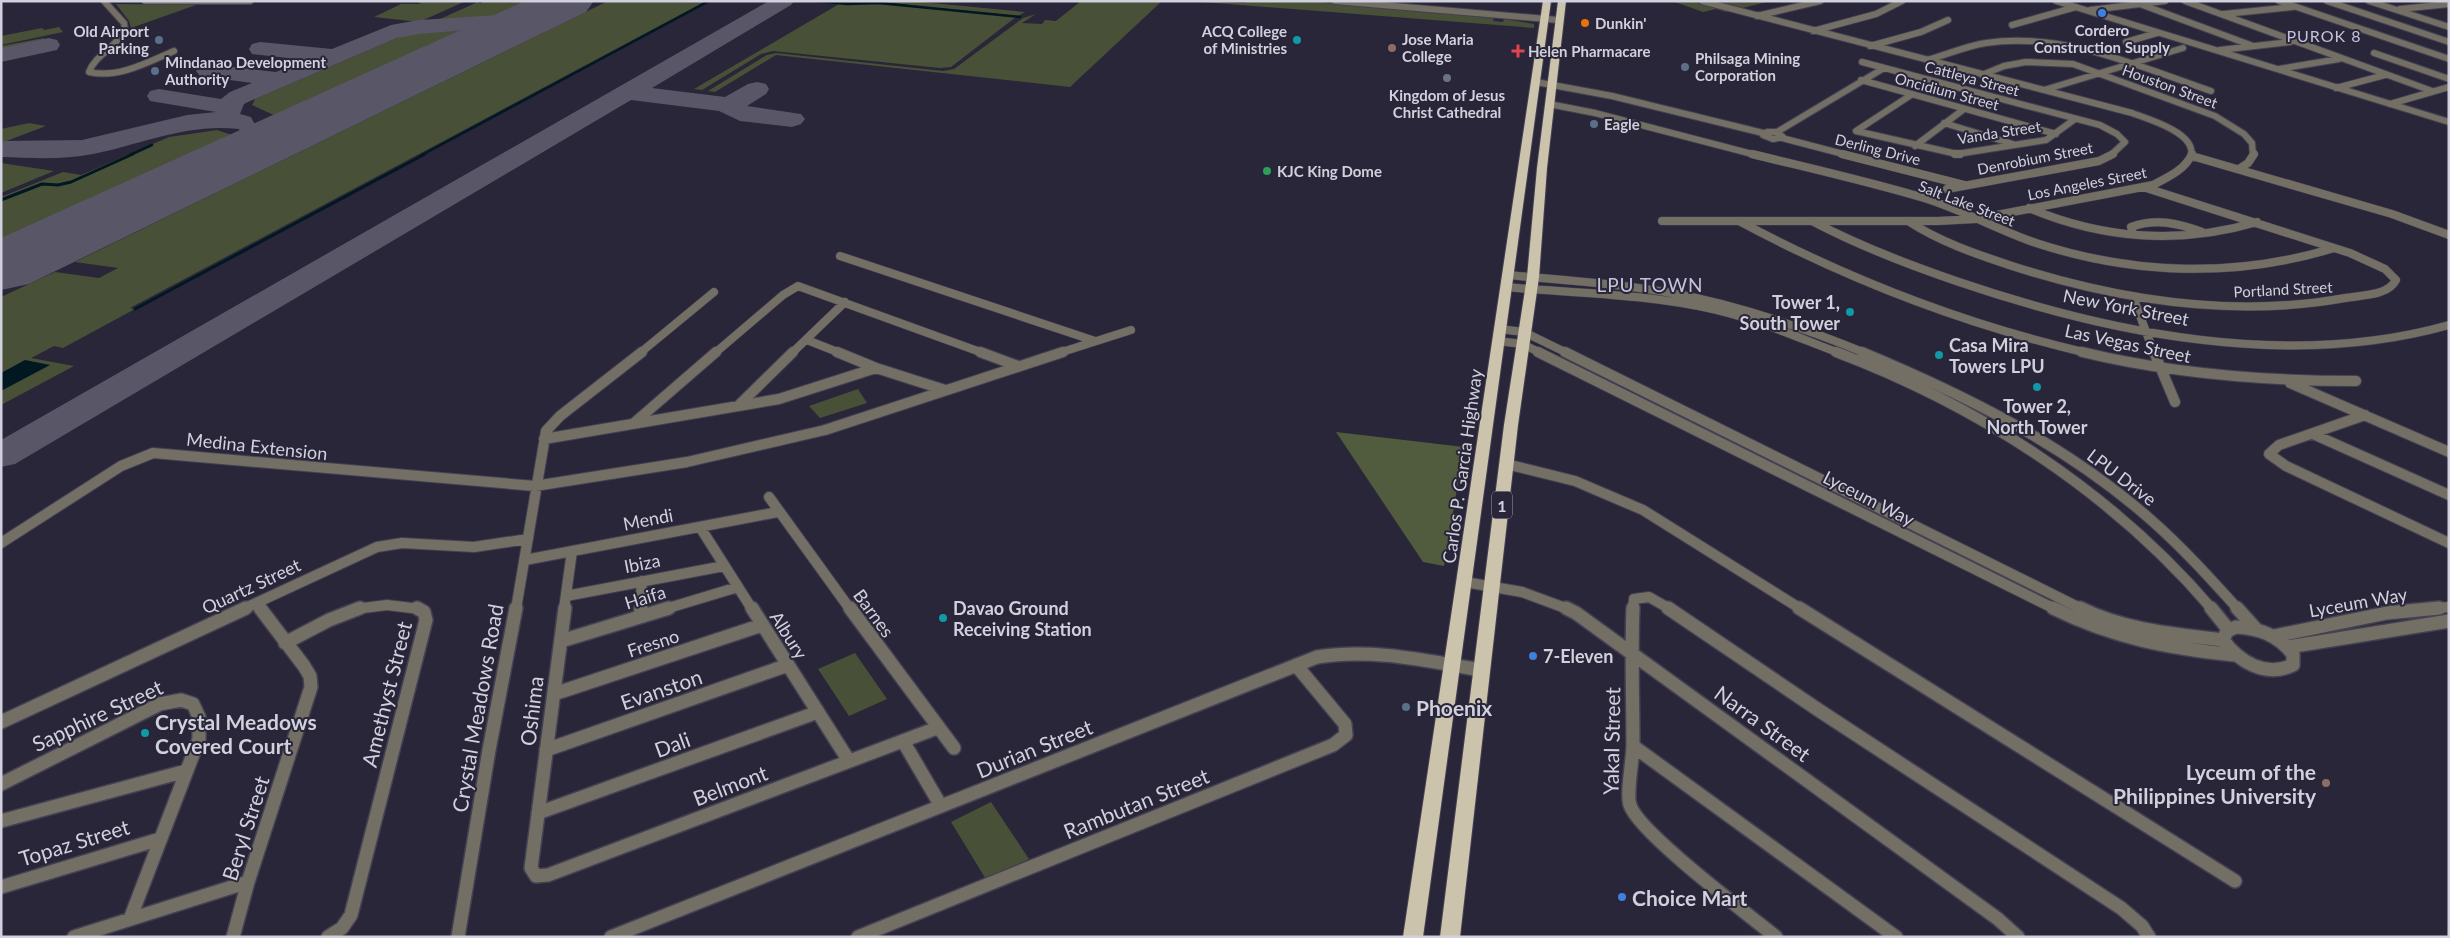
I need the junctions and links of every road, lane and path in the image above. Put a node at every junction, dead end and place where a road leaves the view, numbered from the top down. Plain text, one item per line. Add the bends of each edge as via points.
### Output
1 (104, 1) edge
2 (145, 1) edge
3 (250, 1) edge
4 (1336, 1) edge
5 (1547, 1) edge
6 (1562, 1) edge
7 (1702, 1) edge
8 (1820, 1) edge
9 (1902, 1) edge
10 (2056, 1) edge
11 (2165, 1) edge
12 (2185, 1) edge
13 (2279, 1) edge
14 (2327, 1) edge
15 (2369, 1) edge
16 (1345, 2) edge
17 (2140, 4) junction
18 (2449, 4) edge
19 (2076, 7) junction
20 (2294, 7) junction
21 (2395, 10) junction
22 (2086, 11) junction
23 (2220, 15) junction
24 (1754, 16) junction
25 (2449, 18) edge
26 (1545, 19) junction
27 (1558, 20) junction
28 (1948, 20) dead end
29 (2428, 20) junction
30 (2012, 24) dead end
31 (2449, 27) edge
32 (1812, 32) junction
33 (2158, 33) junction
34 (2294, 41) junction
35 (2126, 42) dead end
36 (2449, 42) edge
37 (1869, 46) junction
38 (2253, 46) junction
39 (2183, 48) dead end
40 (174, 51) dead end
41 (2216, 51) junction
42 (2374, 53) dead end
43 (2341, 59) junction
44 (2449, 59) edge
45 (1926, 60) junction
46 (1862, 62) dead end
47 (2129, 64) junction
48 (1884, 68) junction
49 (2276, 69) junction
50 (2099, 74) junction
51 (1982, 75) junction
52 (2386, 75) junction
53 (2449, 79) edge
54 (1861, 80) junction
55 (1536, 84) junction
56 (2449, 86) edge
57 (2335, 88) junction
58 (2043, 90) junction
59 (2210, 91) dead end
60 (2432, 91) junction
61 (1551, 94) junction
62 (1911, 95) junction
63 (2389, 105) junction
64 (1964, 109) junction
65 (2075, 119) junction
66 (2449, 122) edge
67 (1944, 123) junction
68 (2056, 134) junction
69 (1779, 135) junction
70 (2016, 145) junction
71 (1916, 146) junction
72 (2192, 156) junction
73 (2239, 169) junction
74 (1968, 185) junction
75 (2143, 187) junction
76 (1947, 189) dead end
77 (2029, 208) junction
78 (1976, 219) junction
79 (1662, 221) dead end
80 (1738, 221) junction
81 (1811, 221) junction
82 (1907, 221) junction
83 (2257, 222) junction
84 (2133, 234) junction
85 (2206, 234) junction
86 (2449, 235) edge
87 (2334, 248) junction
88 (840, 256) dead end
89 (1507, 281) junction
90 (1531, 284) junction
91 (714, 292) dead end
92 (2133, 297) junction
93 (844, 302) junction
94 (2449, 325) edge
95 (1131, 330) dead end
96 (2144, 330) junction
97 (1499, 335) junction
98 (1523, 338) junction
99 (807, 340) junction
100 (1095, 341) junction
101 (1018, 366) junction
102 (1590, 366) junction
103 (2160, 367) junction
104 (876, 368) junction
105 (1580, 372) junction
106 (2285, 380) junction
107 (2356, 381) dead end
108 (945, 390) junction
109 (2175, 402) dead end
110 (738, 406) junction
111 (2365, 415) junction
112 (1487, 422) junction
113 (634, 423) junction
114 (1511, 425) junction
115 (2313, 434) junction
116 (544, 439) junction
117 (2449, 452) edge
118 (1506, 464) junction
119 (535, 486) junction
120 (2449, 495) edge
121 (770, 497) dead end
122 (778, 512) junction
123 (700, 527) junction
124 (528, 539) junction
125 (1, 543) edge
126 (2449, 543) edge
127 (572, 551) junction
128 (525, 560) junction
129 (724, 566) junction
130 (642, 581) junction
131 (1465, 582) junction
132 (1492, 585) junction
133 (738, 588) junction
134 (566, 596) junction
135 (256, 603) junction
136 (2449, 607) edge
137 (640, 617) junction
138 (2449, 621) edge
139 (762, 625) junction
140 (2256, 629) junction
141 (2226, 634) junction
142 (2274, 636) junction
143 (561, 641) junction
144 (285, 643) junction
145 (2288, 647) junction
146 (1631, 652) junction
147 (2235, 655) junction
148 (788, 665) junction
149 (1296, 665) junction
150 (1453, 666) junction
151 (1482, 670) junction
152 (554, 694) junction
153 (818, 712) junction
154 (1, 722) edge
155 (937, 728) junction
156 (903, 741) junction
157 (1633, 746) junction
158 (954, 748) dead end
159 (546, 750) junction
160 (849, 762) junction
161 (186, 771) junction
162 (1, 784) edge
163 (941, 806) junction
164 (538, 814) junction
165 (1, 821) edge
166 (160, 839) junction
167 (536, 876) joint
168 (2235, 881) dead end
169 (248, 882) junction
170 (1, 886) edge
171 (130, 919) junction
172 (74, 937) edge
173 (233, 937) edge
174 (328, 937) edge
175 (458, 937) edge
176 (611, 937) edge
177 (858, 937) edge
178 (1413, 937) edge
179 (1450, 937) edge
180 (1776, 937) edge
181 (1896, 937) edge
182 (2018, 937) edge
183 (2149, 937) edge

1 - 40 street via 124,23 125,30 111,50 90,65 89,72 121,70
2 - 3 street
4 - 16 street
5 - 26 highway, Carlos P. Garcia Highway / 1
6 - 27 highway, 1
7 - 24 street
8 - 24 street
9 - 32 street via 1876,14
10 - 19 street
11 - 17 street
12 - 23 street
13 - 20 street
14 - 36 street
15 - 21 street
16 - 26 street
17 - 22 street
17 - 38 street
18 - 21 street
19 - 22 street
19 - 30 street
20 - 23 street
20 - 44 street
21 - 29 street
22 - 33 street
23 - 34 street
24 - 32 street
25 - 29 street
26 - 27 street
26 - 55 highway, Carlos P. Garcia Highway / 1
27 - 61 highway, 1
28 - 37 street via 1920,32
29 - 31 street
32 - 37 street
33 - 35 street
33 - 41 street
34 - 38 street
34 - 43 street
37 - 45 street
38 - 41 street
39 - 47 street
41 - 49 street
42 - 53 street
43 - 49 street
43 - 52 street
45 - 47 street via 1984,44 2015,42 2076,48
45 - 51 street
46 - 48 street, Cattleya Street
47 - 50 street
47 - 59 street
48 - 54 street
48 - 65 street, Cattleya Street
49 - 57 street
50 - 51 street, Houston Street via 2073,64 2037,60 2012,62
50 - 58 street
50 - 73 street, Houston Street via 2198,108 2244,134 2252,143 2254,154
51 - 58 street
52 - 57 street
52 - 60 street
54 - 62 street, Oncidium Street
54 - 69 street
55 - 61 street
55 - 89 highway, Carlos P. Garcia Highway / 1
56 - 60 street
57 - 63 street
58 - 72 street via 2166,125 2185,136
60 - 63 street
61 - 69 street, Derling Drive via 1626,100 1764,133 1768,138
61 - 78 street, Salt Lake Street via 1595,113 1923,198
61 - 90 highway, 1
62 - 64 street, Oncidium Street
62 - 71 street, Vanda Street via 1856,130
63 - 66 street
64 - 67 street
64 - 68 street, Oncidium Street
65 - 68 street, Vanda Street
65 - 74 street, Denrobium Street via 2112,130 2123,138 2124,146 2100,161
67 - 70 street
67 - 71 street
68 - 70 street, Vanda Street via 2046,140
69 - 74 street, Derling Drive
70 - 71 street, Vanda Street via 1957,154
72 - 73 street
72 - 75 street, Los Angeles Street via 2177,173
73 - 86 street via 2392,214
74 - 76 street, Denrobium Street
75 - 77 street, Los Angeles Street
75 - 83 street, Portland Street
77 - 78 street, Los Angeles Street
77 - 84 street via 2070,224
78 - 82 street, Los Angeles Street
78 - 87 street, Salt Lake Street via 2059,251 2152,266 2235,269 2307,258
79 - 80 street, Los Angeles Street
80 - 81 street, Los Angeles Street
80 - 103 street, Las Vegas Street via 1808,258 1909,301 2029,338
81 - 82 street, Los Angeles Street
81 - 96 street, New York Street via 1897,260 1962,284 2042,307
82 - 92 street, Portland Street via 1942,240 2024,271
83 - 85 street via 2239,229
83 - 87 street, Portland Street
84 - 85 street
84 - 85 street via 2131,227 2160,221 2174,222
87 - 92 street, Portland Street via 2385,269 2396,280 2393,286 2350,299 2272,306 2189,304
88 - 100 street
89 - 90 street, LPU Drive
89 - 90 street, LPU Drive
89 - 97 highway, Carlos P. Garcia Highway / 1
90 - 98 highway, 1
90 - 140 street, LPU Drive via 1666,293 1744,311 1823,337 1942,386 2020,425 2084,468 2150,519
90 - 141 street, LPU Drive via 1719,311 1833,351 1928,392 2004,432 2127,522 2191,584
91 - 116 street via 560,416 546,431
92 - 96 street
93 - 99 street
93 - 101 street
93 - 113 street via 802,287 792,288
94 - 96 street, New York Street via 2388,340 2331,344 2220,340
95 - 100 street, Medina Extension
96 - 103 street
97 - 98 street, Lyceum Way
97 - 112 highway, Carlos P. Garcia Highway / 1
98 - 102 street, Lyceum Way
98 - 105 street, Lyceum Way
98 - 114 highway, 1
99 - 104 street
99 - 110 street
100 - 101 street, Medina Extension
101 - 108 street, Medina Extension
102 - 105 street
102 - 141 street, Lyceum Way via 2094,615 2154,632
103 - 106 street, Las Vegas Street via 2229,377
103 - 109 street
104 - 108 street
104 - 110 street via 815,389
105 - 147 street, Lyceum Way via 2087,625 2159,647
106 - 107 street, Las Vegas Street
106 - 111 street
108 - 119 street, Medina Extension via 825,430 763,446
110 - 113 street
111 - 115 street
111 - 117 street
112 - 114 highway
112 - 131 highway, Carlos P. Garcia Highway / 1
113 - 116 street
114 - 118 highway, 1
115 - 120 street
115 - 126 street via 2279,445 2269,454 2286,466
116 - 119 street, Crystal Meadows Road
118 - 132 highway, 1
118 - 168 street via 1575,481 1643,510
119 - 124 street, Crystal Meadows Road
119 - 125 street, Medina Extension via 152,453 121,466
121 - 122 street, Barnes
122 - 123 street, Mendi
122 - 155 street, Barnes
123 - 127 street, Mendi
123 - 129 street, Albury
124 - 128 street, Crystal Meadows Road
124 - 135 street, Quartz Street via 474,548 389,544 362,553
127 - 128 street, Mendi
127 - 134 street, Oshima
128 - 175 street, Crystal Meadows Road via 488,750
129 - 130 street, Ibiza
129 - 133 street, Albury
130 - 134 street, Ibiza
130 - 137 street
131 - 132 street, Narra Street
131 - 150 highway, Carlos P. Garcia Highway / 1
132 - 146 street, Narra Street via 1522,591 1560,605
132 - 151 highway, 1
133 - 137 street, Haifa
133 - 139 street, Albury
134 - 143 street, Oshima
135 - 144 street, Beryl Street
135 - 154 street, Quartz Street
136 - 142 street, Lyceum Way via 2387,613
137 - 143 street, Haifa
138 - 145 street, Lyceum Way
139 - 148 street, Albury
139 - 152 street, Fresno
140 - 141 street, Lyceum Way via 2245,627
140 - 142 street
141 - 147 street, LPU Drive
142 - 145 street
143 - 152 street, Oshima
144 - 169 street, Beryl Street via 310,676 311,687
144 - 174 street, Amethyst Street via 368,604 416,608 426,615 351,915 342,928
145 - 147 street via 2293,654 2293,665 2280,670 2259,667
146 - 157 street, Yakal Street
146 - 182 street, Narra Street via 1998,918
146 - 183 street, Yakal Street via 1634,599 1649,597 2121,908 2142,926
148 - 153 street, Albury
148 - 159 street, Evanston
149 - 150 street, Durian Street via 1337,653 1357,652
149 - 163 street, Durian Street
149 - 177 street, Rambutan Street via 1345,724 1346,735 1333,745
150 - 151 street, Durian Street
150 - 178 highway, Carlos P. Garcia Highway / 1
151 - 179 highway, 1
152 - 159 street, Oshima
153 - 160 street, Albury
153 - 164 street, Dali
155 - 156 street, Belmont
155 - 158 street, Barnes
156 - 160 street, Belmont
156 - 163 street
157 - 180 street, Yakal Street via 1629,804 1635,816 1662,843
157 - 181 street
159 - 164 street, Oshima
160 - 167 street, Belmont via 548,875
161 - 162 street, Sapphire Street via 200,727 193,703 176,699 141,712
161 - 165 street
161 - 166 street, Sapphire Street
163 - 176 street, Durian Street
164 - 167 street, Oshima via 531,868
166 - 170 street, Topaz Street
166 - 171 street, Sapphire Street
169 - 171 street
169 - 173 street, Beryl Street
171 - 172 street

